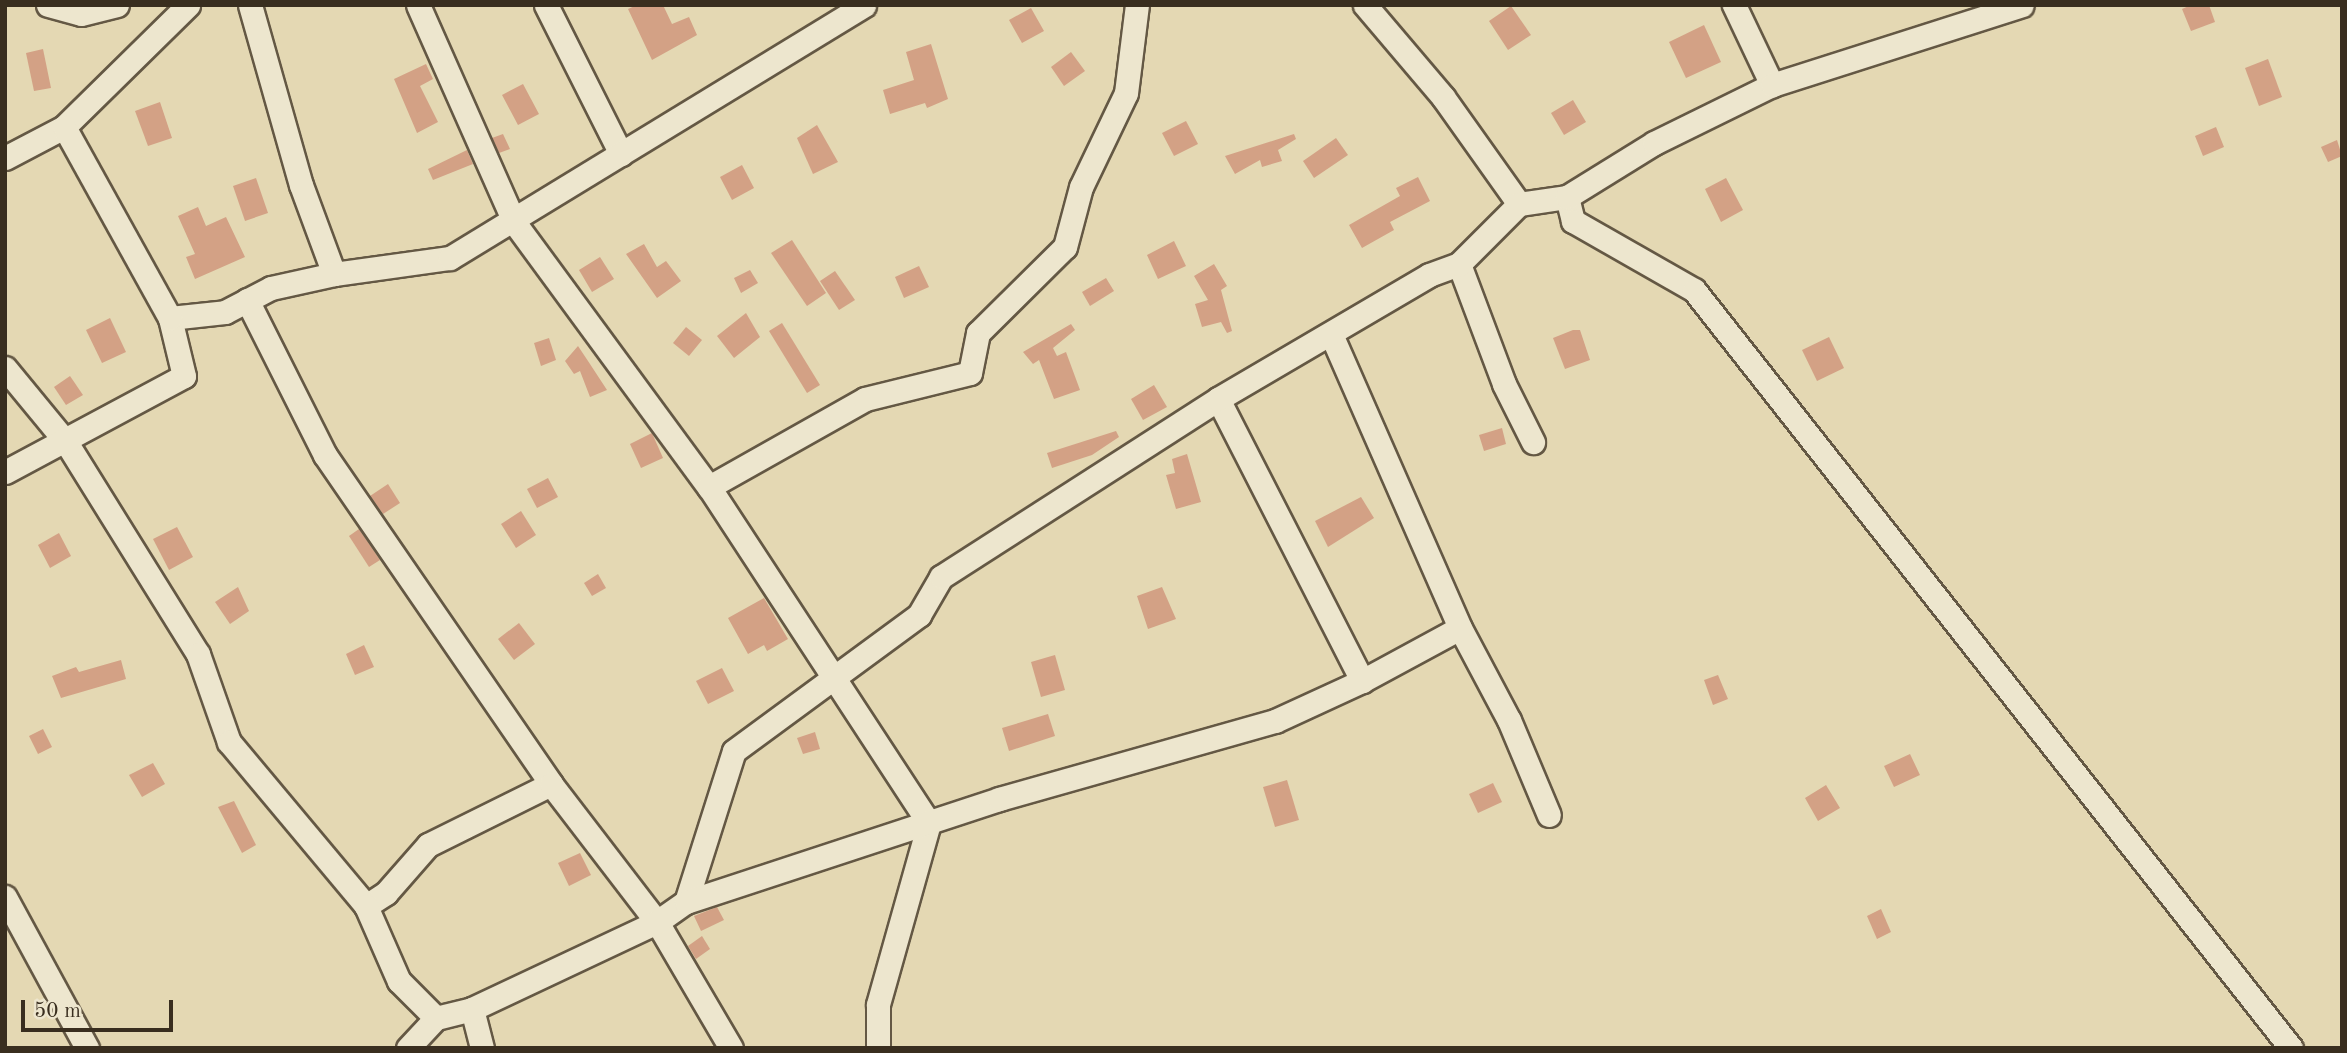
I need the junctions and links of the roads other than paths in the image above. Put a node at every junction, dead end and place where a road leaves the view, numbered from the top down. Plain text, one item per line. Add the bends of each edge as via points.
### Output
1 (48, 5) edge
2 (117, 5) edge
3 (188, 5) edge
4 (250, 5) edge
5 (418, 5) edge
6 (546, 5) edge
7 (864, 5) edge
8 (1137, 5) edge
9 (1365, 5) edge
10 (1734, 5) edge
11 (2022, 5) edge
12 (1772, 85) junction
13 (64, 127) junction
14 (621, 154) junction
15 (5, 158) edge
16 (1567, 197) junction
17 (1519, 204) junction
18 (514, 222) junction
19 (1459, 264) junction
20 (334, 274) junction
21 (247, 300) junction
22 (170, 318) junction
23 (1331, 334) junction
24 (5, 368) edge
25 (1218, 400) junction
26 (66, 442) junction
27 (1533, 442) dead end
28 (5, 472) edge
29 (709, 487) junction
30 (1460, 628) junction
31 (834, 677) junction
32 (1362, 681) junction
33 (551, 784) junction
34 (1549, 815) dead end
35 (929, 823) junction
36 (5, 897) edge
37 (686, 902) junction
38 (366, 906) junction
39 (657, 922) junction
40 (472, 1009) junction
41 (436, 1018) junction
42 (87, 1048) edge
43 (408, 1048) edge
44 (482, 1048) edge
45 (731, 1048) edge
46 (878, 1048) edge
47 (2291, 1048) edge

1 - 2 street via 81,14
3 - 13 street
4 - 20 street via 301,185
5 - 18 street
6 - 14 street
7 - 14 street
8 - 29 street via 1126,93 1081,187 1065,247 978,333 970,373 865,399
9 - 17 street via 1444,97
10 - 12 street
11 - 12 street
12 - 16 street via 1654,143
13 - 15 street
13 - 22 street
14 - 18 street
16 - 17 street
16 - 47 street via 1573,221 1694,290
17 - 19 street
18 - 20 street via 450,258
18 - 29 street
19 - 23 street via 1429,275
19 - 27 street via 1504,384
20 - 21 street via 271,288
21 - 22 street via 225,312
21 - 33 street via 325,455
22 - 26 street via 184,376
23 - 25 street
23 - 30 street
24 - 26 street
25 - 31 street via 942,577 919,615
25 - 32 street
26 - 28 street
26 - 38 street via 198,654 229,742
29 - 31 street
30 - 32 street
30 - 34 street via 1509,720
31 - 35 street
31 - 37 street via 734,751
32 - 35 street via 1275,721
33 - 38 street via 428,845 387,893
33 - 39 street
35 - 37 street
35 - 46 street via 878,1005
36 - 42 street
37 - 39 street
38 - 41 street via 399,981
39 - 40 street
39 - 45 street
40 - 41 street
40 - 44 street
41 - 43 street

